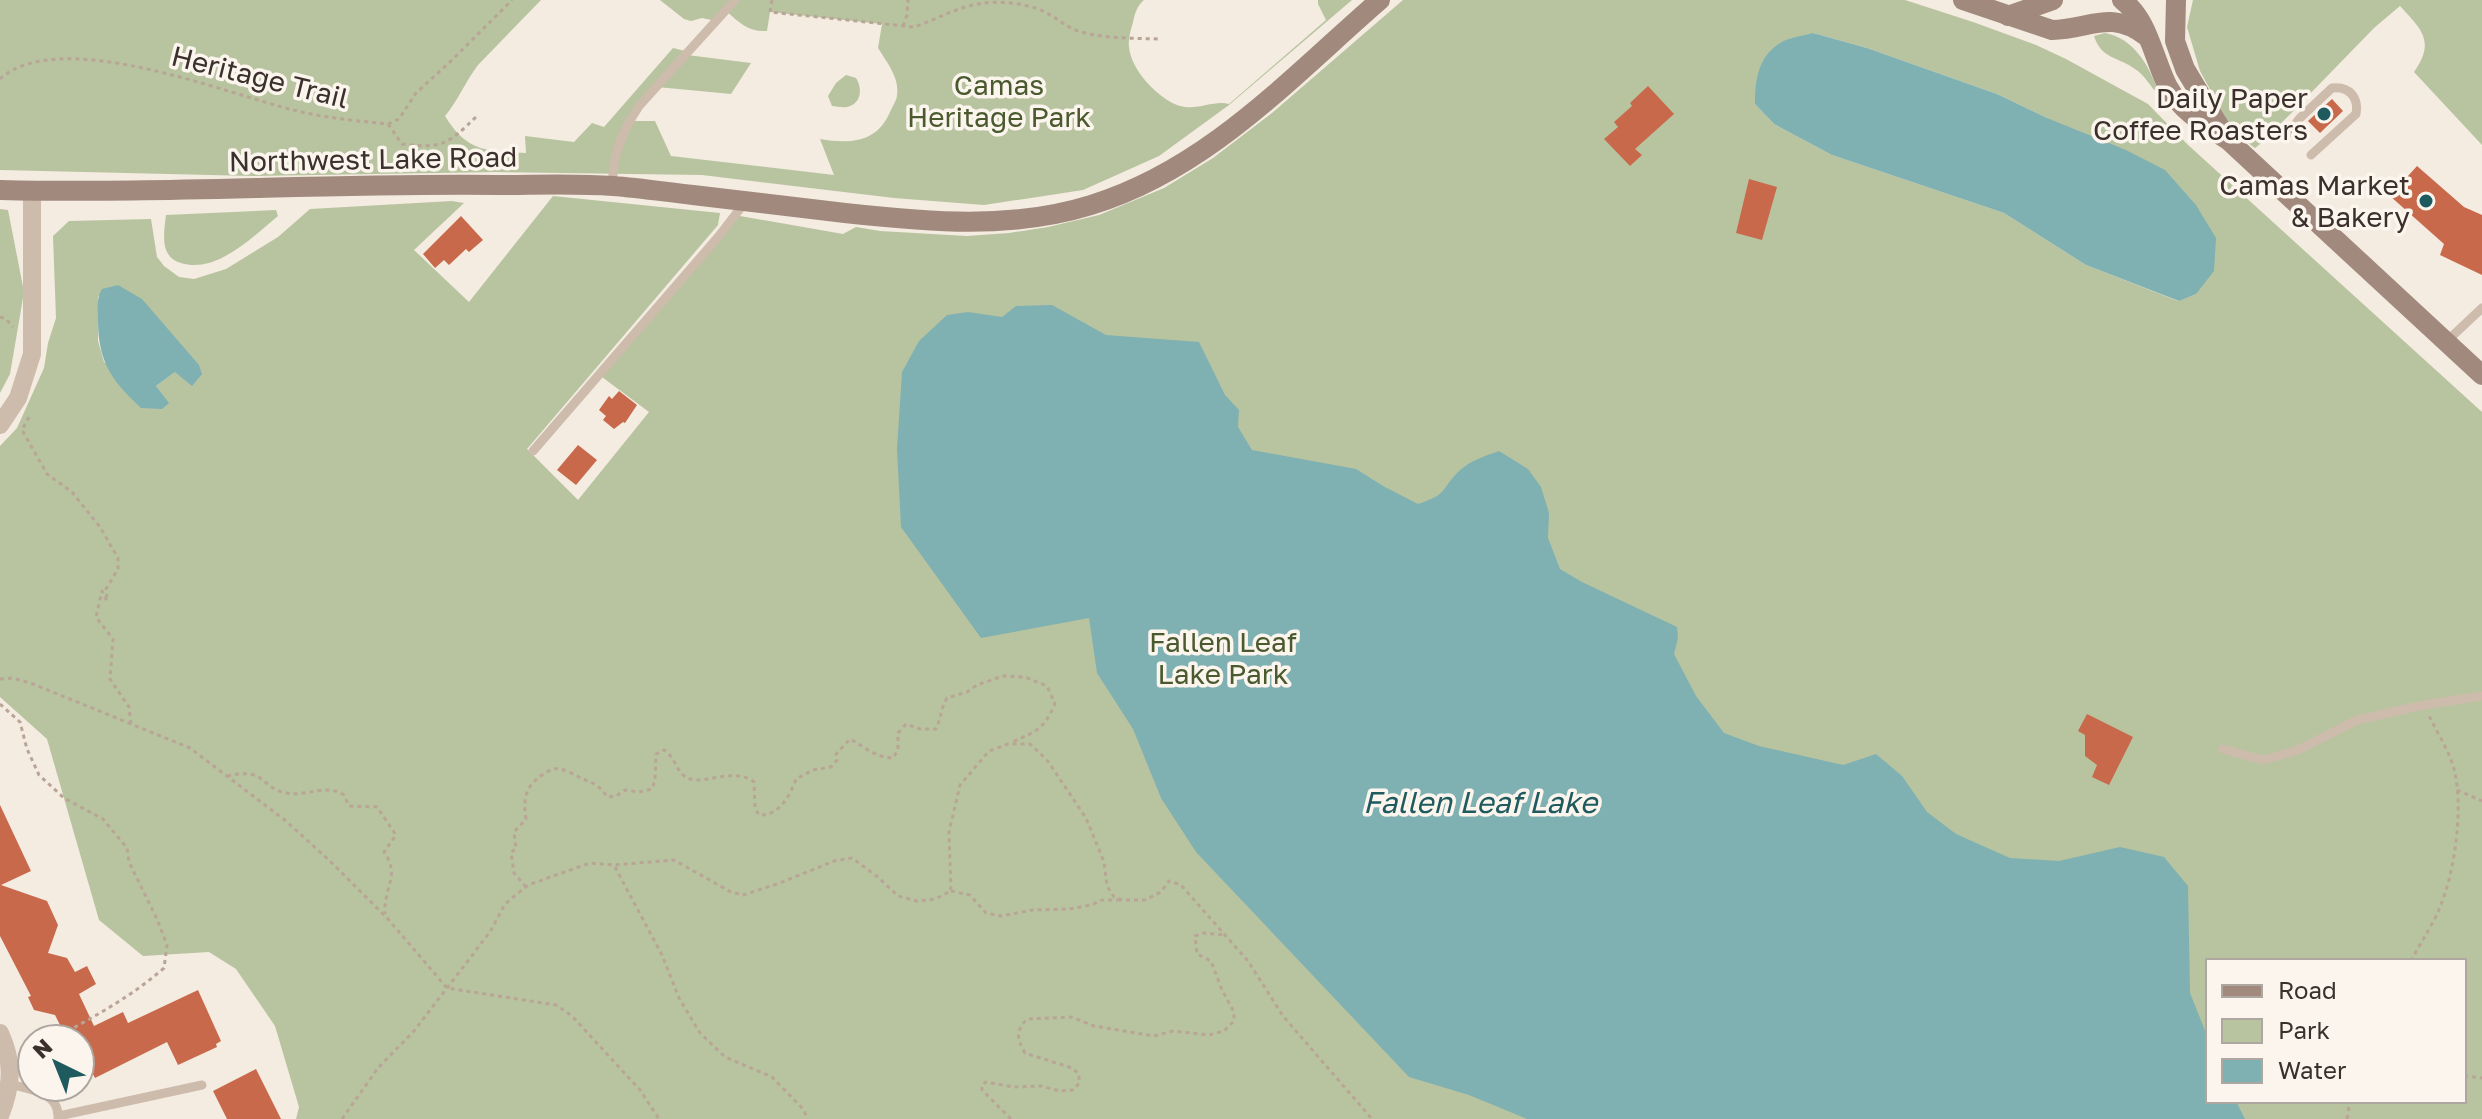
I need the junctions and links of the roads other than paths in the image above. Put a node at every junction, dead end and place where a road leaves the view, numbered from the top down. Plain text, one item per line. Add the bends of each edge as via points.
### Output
1 (735, 0) edge
2 (1380, 0) edge
3 (1963, 0) edge
4 (2053, 0) edge
5 (2122, 0) edge
6 (2176, 0) edge
7 (2008, 16) junction
8 (2149, 39) junction
9 (2288, 134) dead end
10 (2228, 140) junction
11 (2311, 155) dead end
12 (613, 186) junction
13 (0, 190) edge
14 (32, 191) junction
15 (746, 201) junction
16 (2482, 308) edge
17 (2446, 342) junction
18 (2482, 375) edge
19 (0, 425) edge
20 (533, 451) dead end
21 (2482, 696) edge
22 (2223, 749) dead end
23 (0, 1033) edge
24 (202, 1085) dead end
25 (6, 1100) edge
26 (58, 1117) edge

1 - 12 lane via 639,106 614,159
2 - 15 main road, Northwest Lake Road via 1225,135 1178,168 1089,206 986,223
3 - 7 main road
4 - 7 main road
5 - 8 main road
6 - 10 main road via 2175,41 2185,69
7 - 8 main road via 2052,30 2113,21 2134,27
8 - 10 main road via 2180,104
9 - 11 lane via 2332,88 2351,92 2356,114
10 - 17 main road
12 - 14 main road, Northwest Lake Road
12 - 15 main road, Northwest Lake Road
13 - 14 main road, Northwest Lake Road
14 - 19 street via 32,354 18,398
15 - 20 lane
16 - 17 lane
17 - 18 main road
21 - 22 lane via 2357,720 2298,750 2263,760
23 - 25 street via 9,1061
24 - 26 lane
25 - 26 lane via 49,1096

